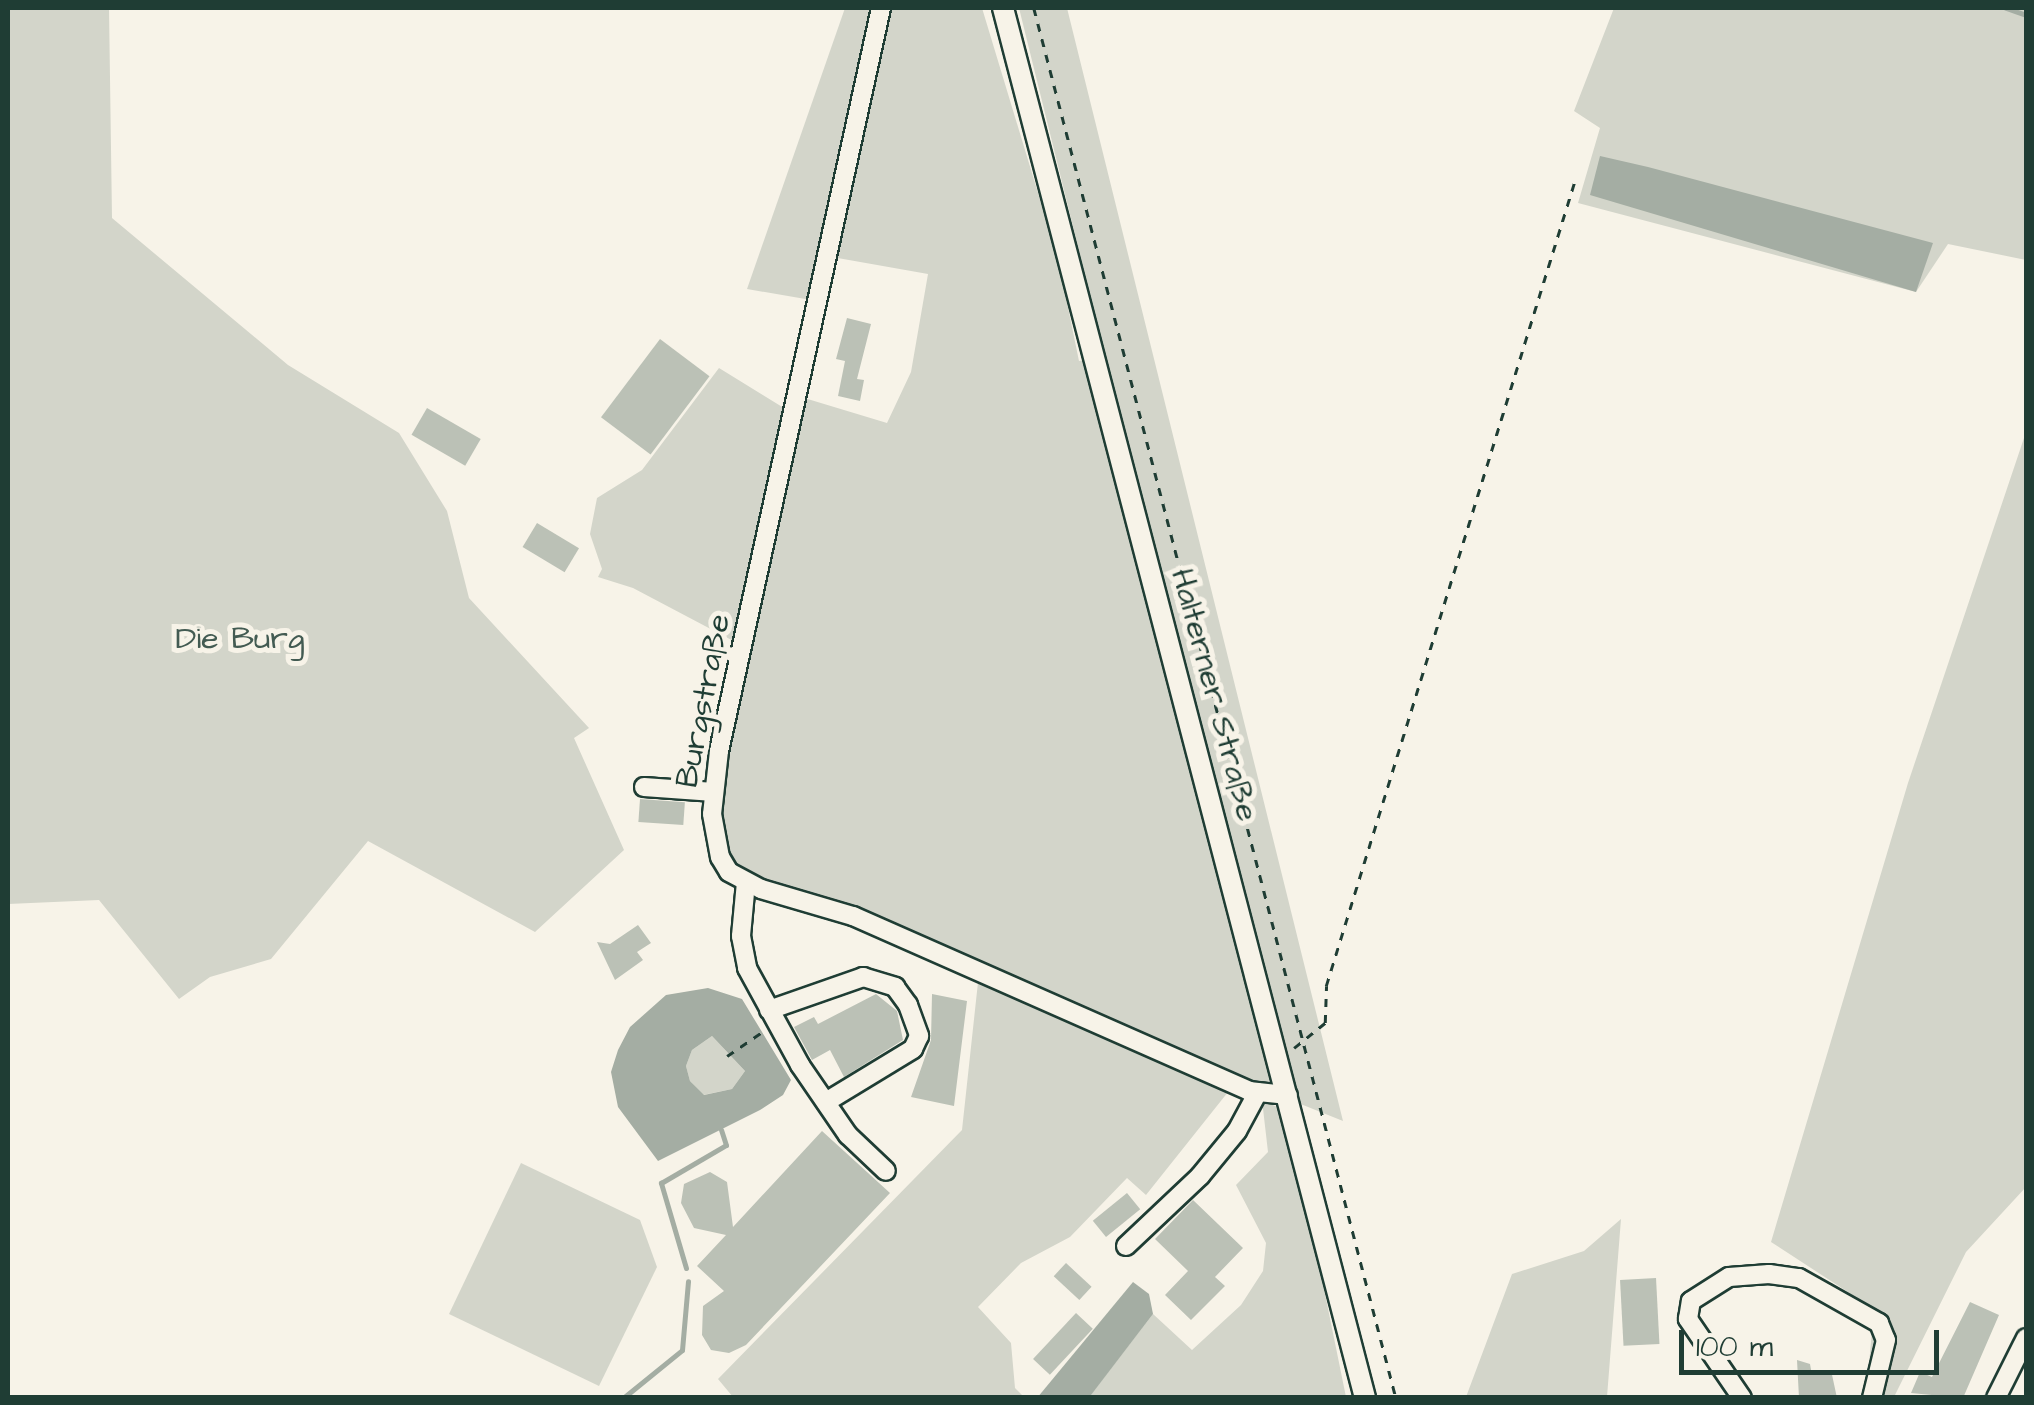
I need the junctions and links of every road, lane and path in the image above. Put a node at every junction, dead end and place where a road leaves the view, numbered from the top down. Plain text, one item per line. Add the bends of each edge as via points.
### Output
1 (881, 8) edge
2 (1004, 8) edge
3 (1034, 8) edge
4 (1576, 177) dead end
5 (644, 786) dead end
6 (714, 792) junction
7 (746, 882) junction
8 (773, 1016) junction
9 (1305, 1039) junction
10 (727, 1056) dead end
11 (1279, 1059) junction
12 (1258, 1092) junction
13 (1288, 1095) junction
14 (826, 1102) junction
15 (886, 1171) dead end
16 (1126, 1246) dead end
17 (2026, 1338) edge
18 (1364, 1398) edge
19 (1396, 1398) edge
20 (1742, 1398) edge
21 (1872, 1398) edge
22 (1996, 1398) edge

1 - 6 street, Burgstraße
2 - 11 main road, Halterner Straße
3 - 9 path
4 - 9 path via 1326,986 1325,1023
5 - 6 street
6 - 7 street, Burgstraße via 720,858
7 - 8 street via 741,936 748,968
7 - 12 street via 853,916
8 - 10 path
8 - 14 street
8 - 14 street via 863,977 895,988 908,1005 919,1036 913,1049
9 - 11 path
9 - 19 path
11 - 13 main road, Halterner Straße
12 - 13 street
12 - 16 street via 1200,1176
13 - 18 main road, Halterner Straße
14 - 15 street via 848,1135
17 - 22 street
20 - 21 street via 1688,1319 1692,1301 1729,1277 1768,1274 1800,1278 1879,1322 1886,1340

